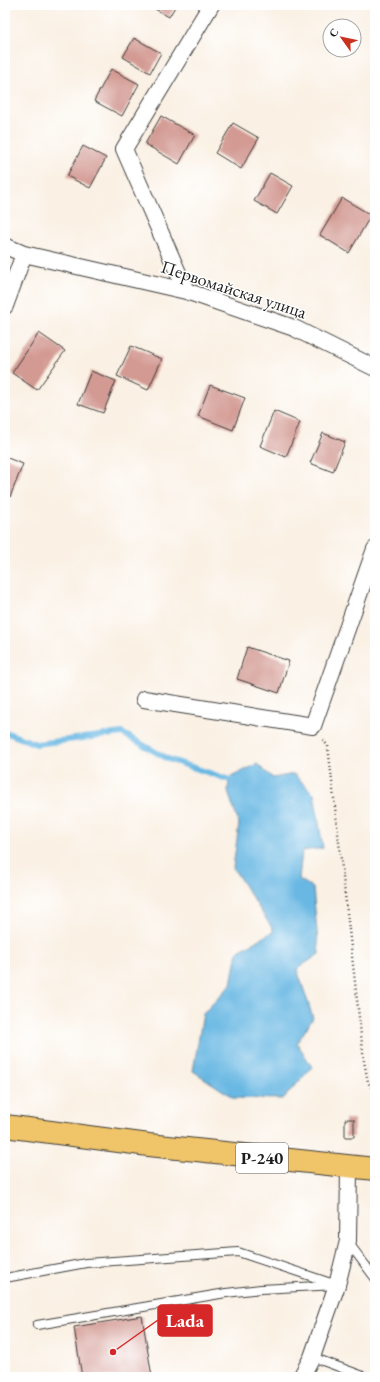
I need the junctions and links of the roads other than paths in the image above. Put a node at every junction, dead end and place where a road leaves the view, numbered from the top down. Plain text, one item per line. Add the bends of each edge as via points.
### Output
1 (211, 5) edge
2 (5, 246) edge
3 (24, 254) junction
4 (186, 291) junction
5 (5, 306) edge
6 (375, 368) edge
7 (375, 548) edge
8 (144, 698) dead end
9 (5, 1126) edge
10 (349, 1167) junction
11 (375, 1169) edge
12 (348, 1241) junction
13 (5, 1278) edge
14 (375, 1278) edge
15 (337, 1285) junction
16 (37, 1325) dead end
17 (312, 1357) junction
18 (302, 1377) edge
19 (366, 1377) edge

1 - 4 street via 124,149
2 - 3 street, Первомайская улица
3 - 4 street, Первомайская улица
3 - 5 street
4 - 6 street, Первомайская улица via 294,328
7 - 8 street via 313,726
9 - 10 main road, Р-240
10 - 11 main road, Р-240
10 - 12 street
12 - 14 lane
12 - 15 street
13 - 15 lane via 86,1263 238,1252
15 - 16 lane via 261,1289
15 - 17 street
17 - 18 street
17 - 19 lane

